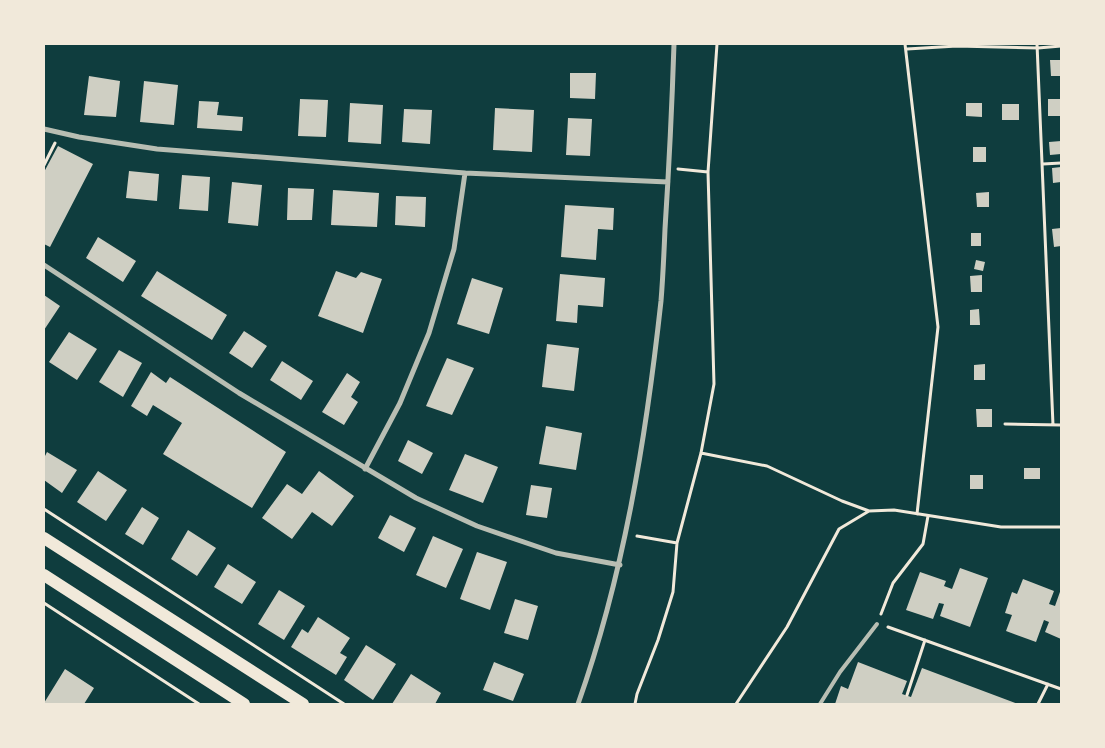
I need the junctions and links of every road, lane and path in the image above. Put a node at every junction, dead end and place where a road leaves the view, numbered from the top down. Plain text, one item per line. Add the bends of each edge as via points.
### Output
1 (674, 44) edge
2 (717, 44) edge
3 (905, 44) edge
4 (1038, 46) edge
5 (1061, 46) edge
6 (907, 48) junction
7 (44, 129) edge
8 (60, 133) junction
9 (1061, 163) edge
10 (1043, 164) junction
11 (44, 165) edge
12 (669, 168) junction
13 (708, 172) junction
14 (465, 173) junction
15 (668, 182) junction
16 (44, 265) edge
17 (1005, 424) dead end
18 (1052, 425) junction
19 (1061, 425) edge
20 (701, 453) junction
21 (365, 469) junction
22 (44, 509) edge
23 (869, 511) junction
24 (916, 514) junction
25 (928, 516) junction
26 (1061, 527) edge
27 (626, 535) junction
28 (44, 538) edge
29 (677, 543) junction
30 (620, 565) junction
31 (44, 575) edge
32 (44, 603) edge
33 (877, 624) junction
34 (925, 640) junction
35 (1048, 684) junction
36 (1061, 689) edge
37 (907, 695) dead end
38 (199, 704) edge
39 (244, 704) edge
40 (303, 704) edge
41 (344, 704) edge
42 (578, 704) edge
43 (635, 704) edge
44 (736, 704) edge
45 (820, 704) edge
46 (1038, 704) edge

1 - 12 street
2 - 13 path
3 - 6 path
4 - 5 path
4 - 6 path
4 - 10 path
6 - 24 path via 938,327
7 - 8 street
8 - 11 path
8 - 14 street via 157,149
9 - 10 path
10 - 18 path
12 - 13 path
12 - 15 street
13 - 20 path via 714,384
14 - 15 street
14 - 21 street via 454,248 429,333 400,403
15 - 27 street via 661,300
16 - 21 street via 239,393
17 - 18 path
18 - 19 path
20 - 23 path via 767,466
20 - 29 path
21 - 30 street via 416,498 476,526 556,553
22 - 41 path
23 - 24 path via 894,510
23 - 44 path via 839,530 788,627
24 - 25 path
25 - 26 path via 1001,527
25 - 33 path via 923,544 894,583
27 - 29 path
27 - 30 street
28 - 40 main road
29 - 43 path via 673,592
30 - 42 street via 595,657
31 - 39 main road
32 - 38 path
33 - 34 path
33 - 45 lane
34 - 35 path
34 - 37 path
35 - 36 path
35 - 46 path

